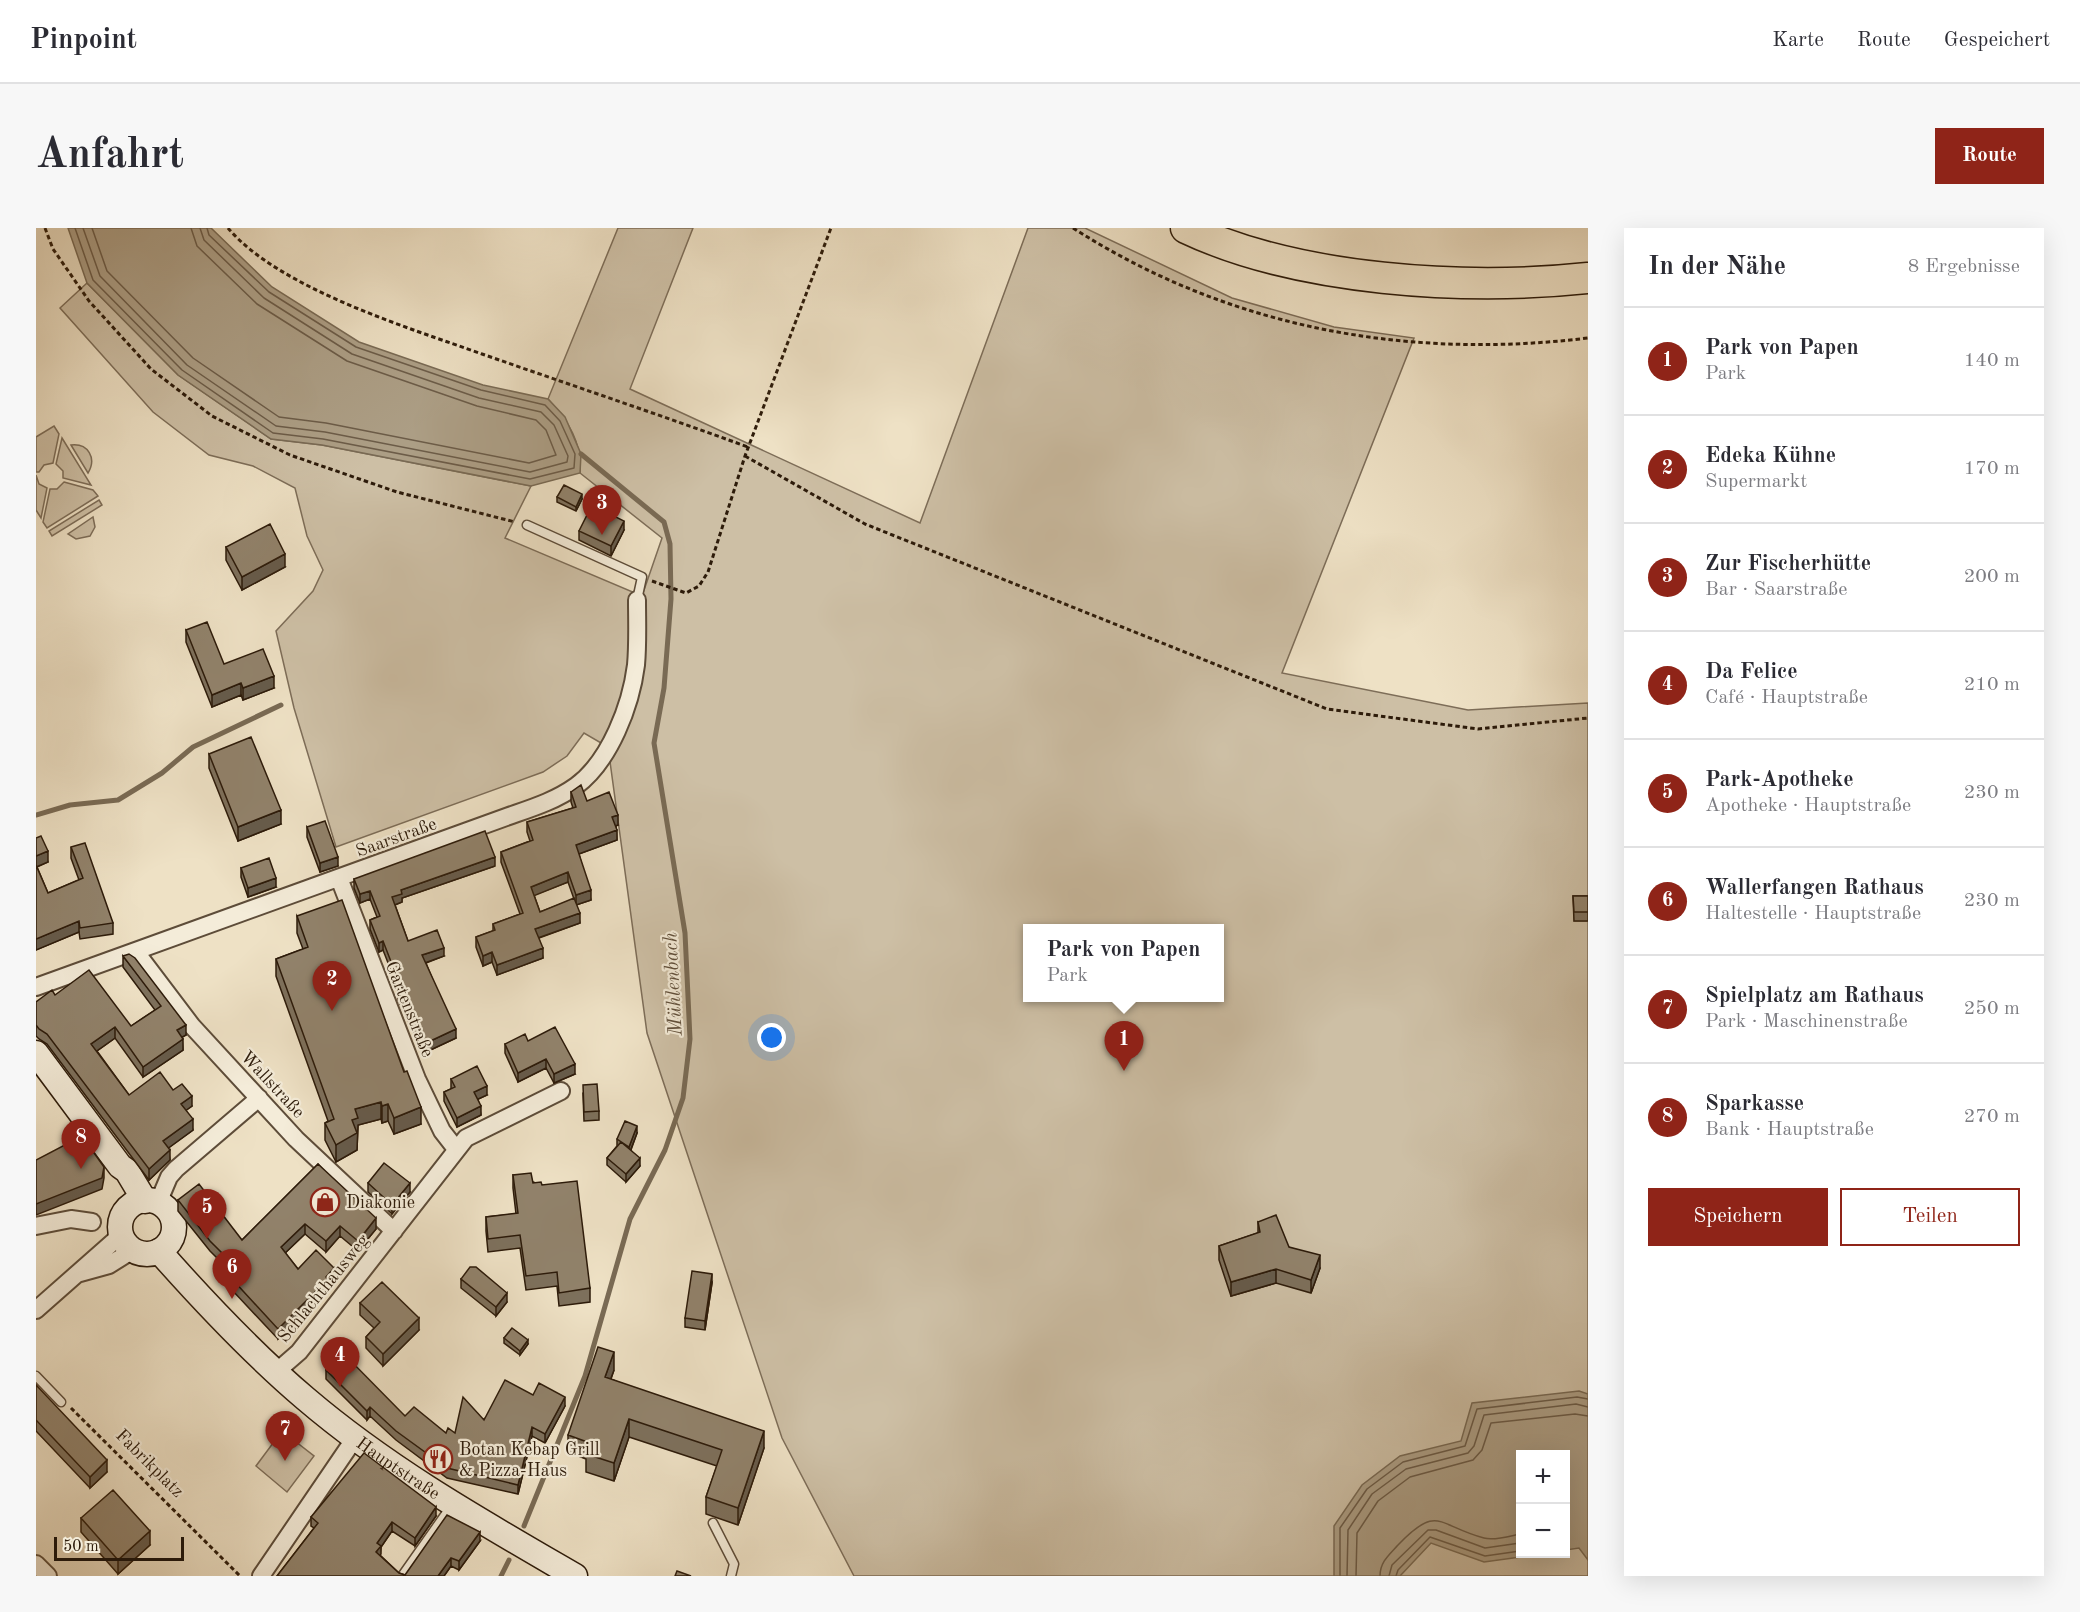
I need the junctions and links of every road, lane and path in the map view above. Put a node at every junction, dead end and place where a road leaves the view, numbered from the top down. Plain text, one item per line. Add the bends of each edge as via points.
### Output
1 (228, 228) edge
2 (831, 228) edge
3 (1073, 228) edge
4 (1186, 228) edge
5 (1244, 228) edge
6 (44, 229) edge
7 (1588, 259) edge
8 (1588, 278) edge
9 (1588, 338) edge
10 (748, 447) junction
11 (745, 456) junction
12 (526, 525) joint
13 (658, 584) dead end
14 (637, 600) joint
15 (1588, 718) edge
16 (339, 878) junction
17 (136, 952) junction
18 (36, 987) edge
19 (36, 1053) edge
20 (561, 1091) dead end
21 (259, 1098) junction
22 (456, 1149) junction
23 (144, 1204) junction
24 (92, 1222) dead end
25 (36, 1226) edge
26 (394, 1231) junction
27 (127, 1242) junction
28 (164, 1246) junction
29 (36, 1310) edge
30 (276, 1372) junction
31 (36, 1376) edge
32 (61, 1402) joint
33 (355, 1438) junction
34 (452, 1504) junction
35 (713, 1523) dead end
36 (36, 1564) edge
37 (48, 1576) edge
38 (240, 1576) edge
39 (261, 1576) edge
40 (402, 1576) edge
41 (575, 1576) edge
42 (730, 1576) edge

1 - 10 path via 263,258 302,282 372,315
2 - 10 path
3 - 9 path via 1114,254 1182,286 1261,316 1339,333 1407,343 1534,345
4 - 8 highway via 1262,254 1330,271 1480,283
5 - 7 highway via 1334,251 1409,260 1480,264
6 - 12 path via 88,301 151,369 212,416 290,454 397,492
10 - 11 path
11 - 13 path via 708,572 699,586 686,593
11 - 15 path via 864,524 1327,710 1478,729
12 - 14 lane via 642,577
14 - 16 street, Saarstraße via 632,686 614,734 588,775 556,799
16 - 17 street, Saarstraße
16 - 22 street, Gartenstraße via 417,1079 442,1131
17 - 18 street, Saarstraße
17 - 21 street, Wallstraße via 192,1026
19 - 23 main road via 127,1171
20 - 22 street, Schlachthausweg via 477,1131
21 - 23 street via 176,1168
21 - 26 street, Wallstraße via 324,1167
22 - 26 street, Schlachthausweg
23 - 27 main road via 121,1220
23 - 28 main road via 171,1217 174,1229
24 - 25 street via 71,1219
26 - 30 street, Schlachthausweg via 299,1352
27 - 28 main road via 146,1254
27 - 29 street via 92,1259
28 - 30 main road, Hauptstraße via 222,1303 240,1336
30 - 33 main road, Hauptstraße
31 - 32 lane
32 - 38 path, Fabrikplatz via 76,1411
33 - 34 main road, Hauptstraße
33 - 39 street
34 - 40 lane
34 - 41 main road, Hauptstraße
35 - 42 lane via 734,1564
36 - 37 street

